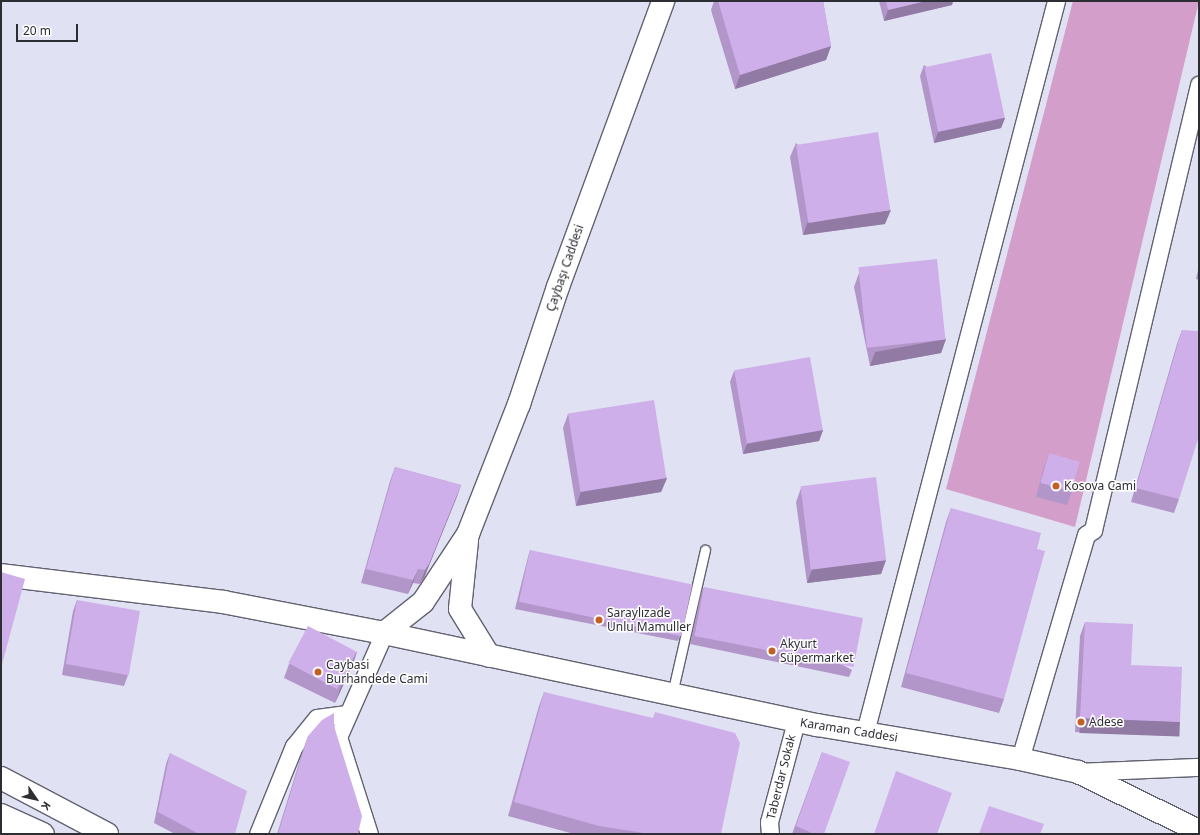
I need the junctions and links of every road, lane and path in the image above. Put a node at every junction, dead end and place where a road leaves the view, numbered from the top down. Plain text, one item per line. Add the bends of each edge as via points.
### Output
1 (663, 1) edge
2 (1056, 1) edge
3 (1199, 84) edge
4 (468, 534) junction
5 (705, 550) dead end
6 (1, 575) edge
7 (384, 633) junction
8 (489, 656) junction
9 (672, 694) junction
10 (347, 714) junction
11 (796, 721) junction
12 (864, 732) junction
13 (1020, 759) junction
14 (1199, 767) edge
15 (1078, 772) junction
16 (1, 778) edge
17 (7, 823) edge
18 (1199, 831) edge
19 (43, 834) edge
20 (108, 834) edge
21 (258, 834) edge
22 (369, 834) edge
23 (770, 834) edge

1 - 4 street, Çaybaşı Caddesi via 558,286 519,404
2 - 12 street
3 - 13 street via 1093,530 1086,535
4 - 7 street via 422,602
4 - 8 street via 460,609
5 - 9 lane
6 - 7 street, Karaman Caddesi via 222,602
7 - 8 street, Karaman Caddesi
7 - 10 street
8 - 9 street, Karaman Caddesi
9 - 11 street, Karaman Caddesi
10 - 21 street via 317,718 294,746
10 - 22 street via 338,736
11 - 12 street, Karaman Caddesi
11 - 23 street, Taberdar Sokak via 769,822
12 - 13 street, Karaman Caddesi
13 - 15 street, Karaman Caddesi
14 - 15 street
15 - 18 street, Karaman Caddesi
16 - 20 street
17 - 19 street

